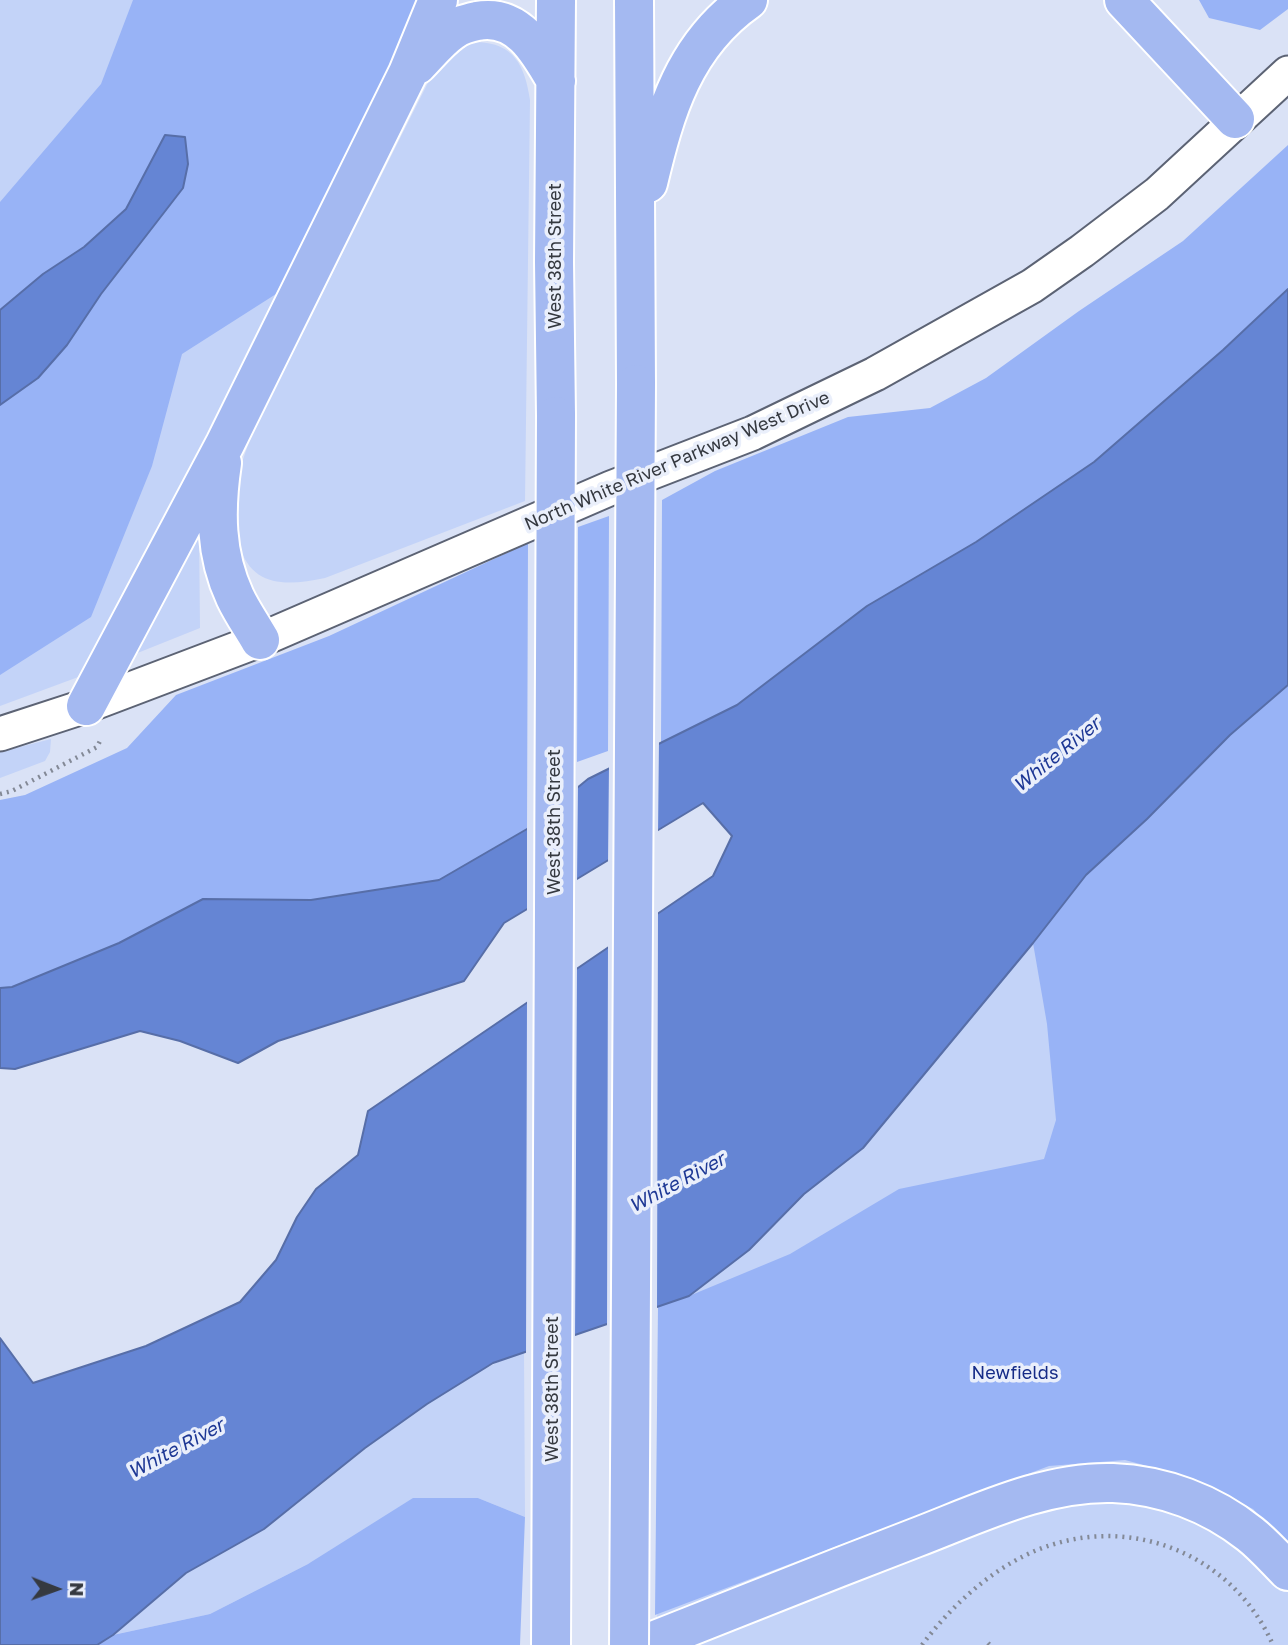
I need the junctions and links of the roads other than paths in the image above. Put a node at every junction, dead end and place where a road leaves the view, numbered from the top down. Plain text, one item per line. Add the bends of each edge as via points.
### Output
1 (438, 0) edge
2 (556, 0) edge
3 (634, 0) edge
4 (748, 0) edge
5 (1124, 0) edge
6 (1288, 73) edge
7 (408, 74) junction
8 (556, 82) junction
9 (1236, 119) junction
10 (635, 236) junction
11 (225, 444) junction
12 (260, 640) junction
13 (86, 706) junction
14 (0, 734) edge
15 (1288, 1571) edge
16 (551, 1645) edge
17 (629, 1645) edge
18 (643, 1645) edge

1 - 7 main road
2 - 8 main road, West 38th Street
3 - 10 main road
4 - 10 main road via 700,47 668,107
5 - 9 main road
6 - 9 street, North White River Parkway West Drive
7 - 8 main road via 452,30 485,20 506,23 523,34 539,50
7 - 11 main road
8 - 16 main road, West 38th Street, bridge
9 - 12 street, North White River Parkway West Drive via 1157,194 1082,251 1032,286 904,359 752,433 600,493
10 - 17 main road, bridge
11 - 12 main road via 217,500 219,550 235,598
11 - 13 main road
12 - 13 street, North White River Parkway West Drive
13 - 14 street, North White River Parkway West Drive
15 - 18 main road via 1252,1535 1201,1504 1145,1487 1084,1484 1004,1504

